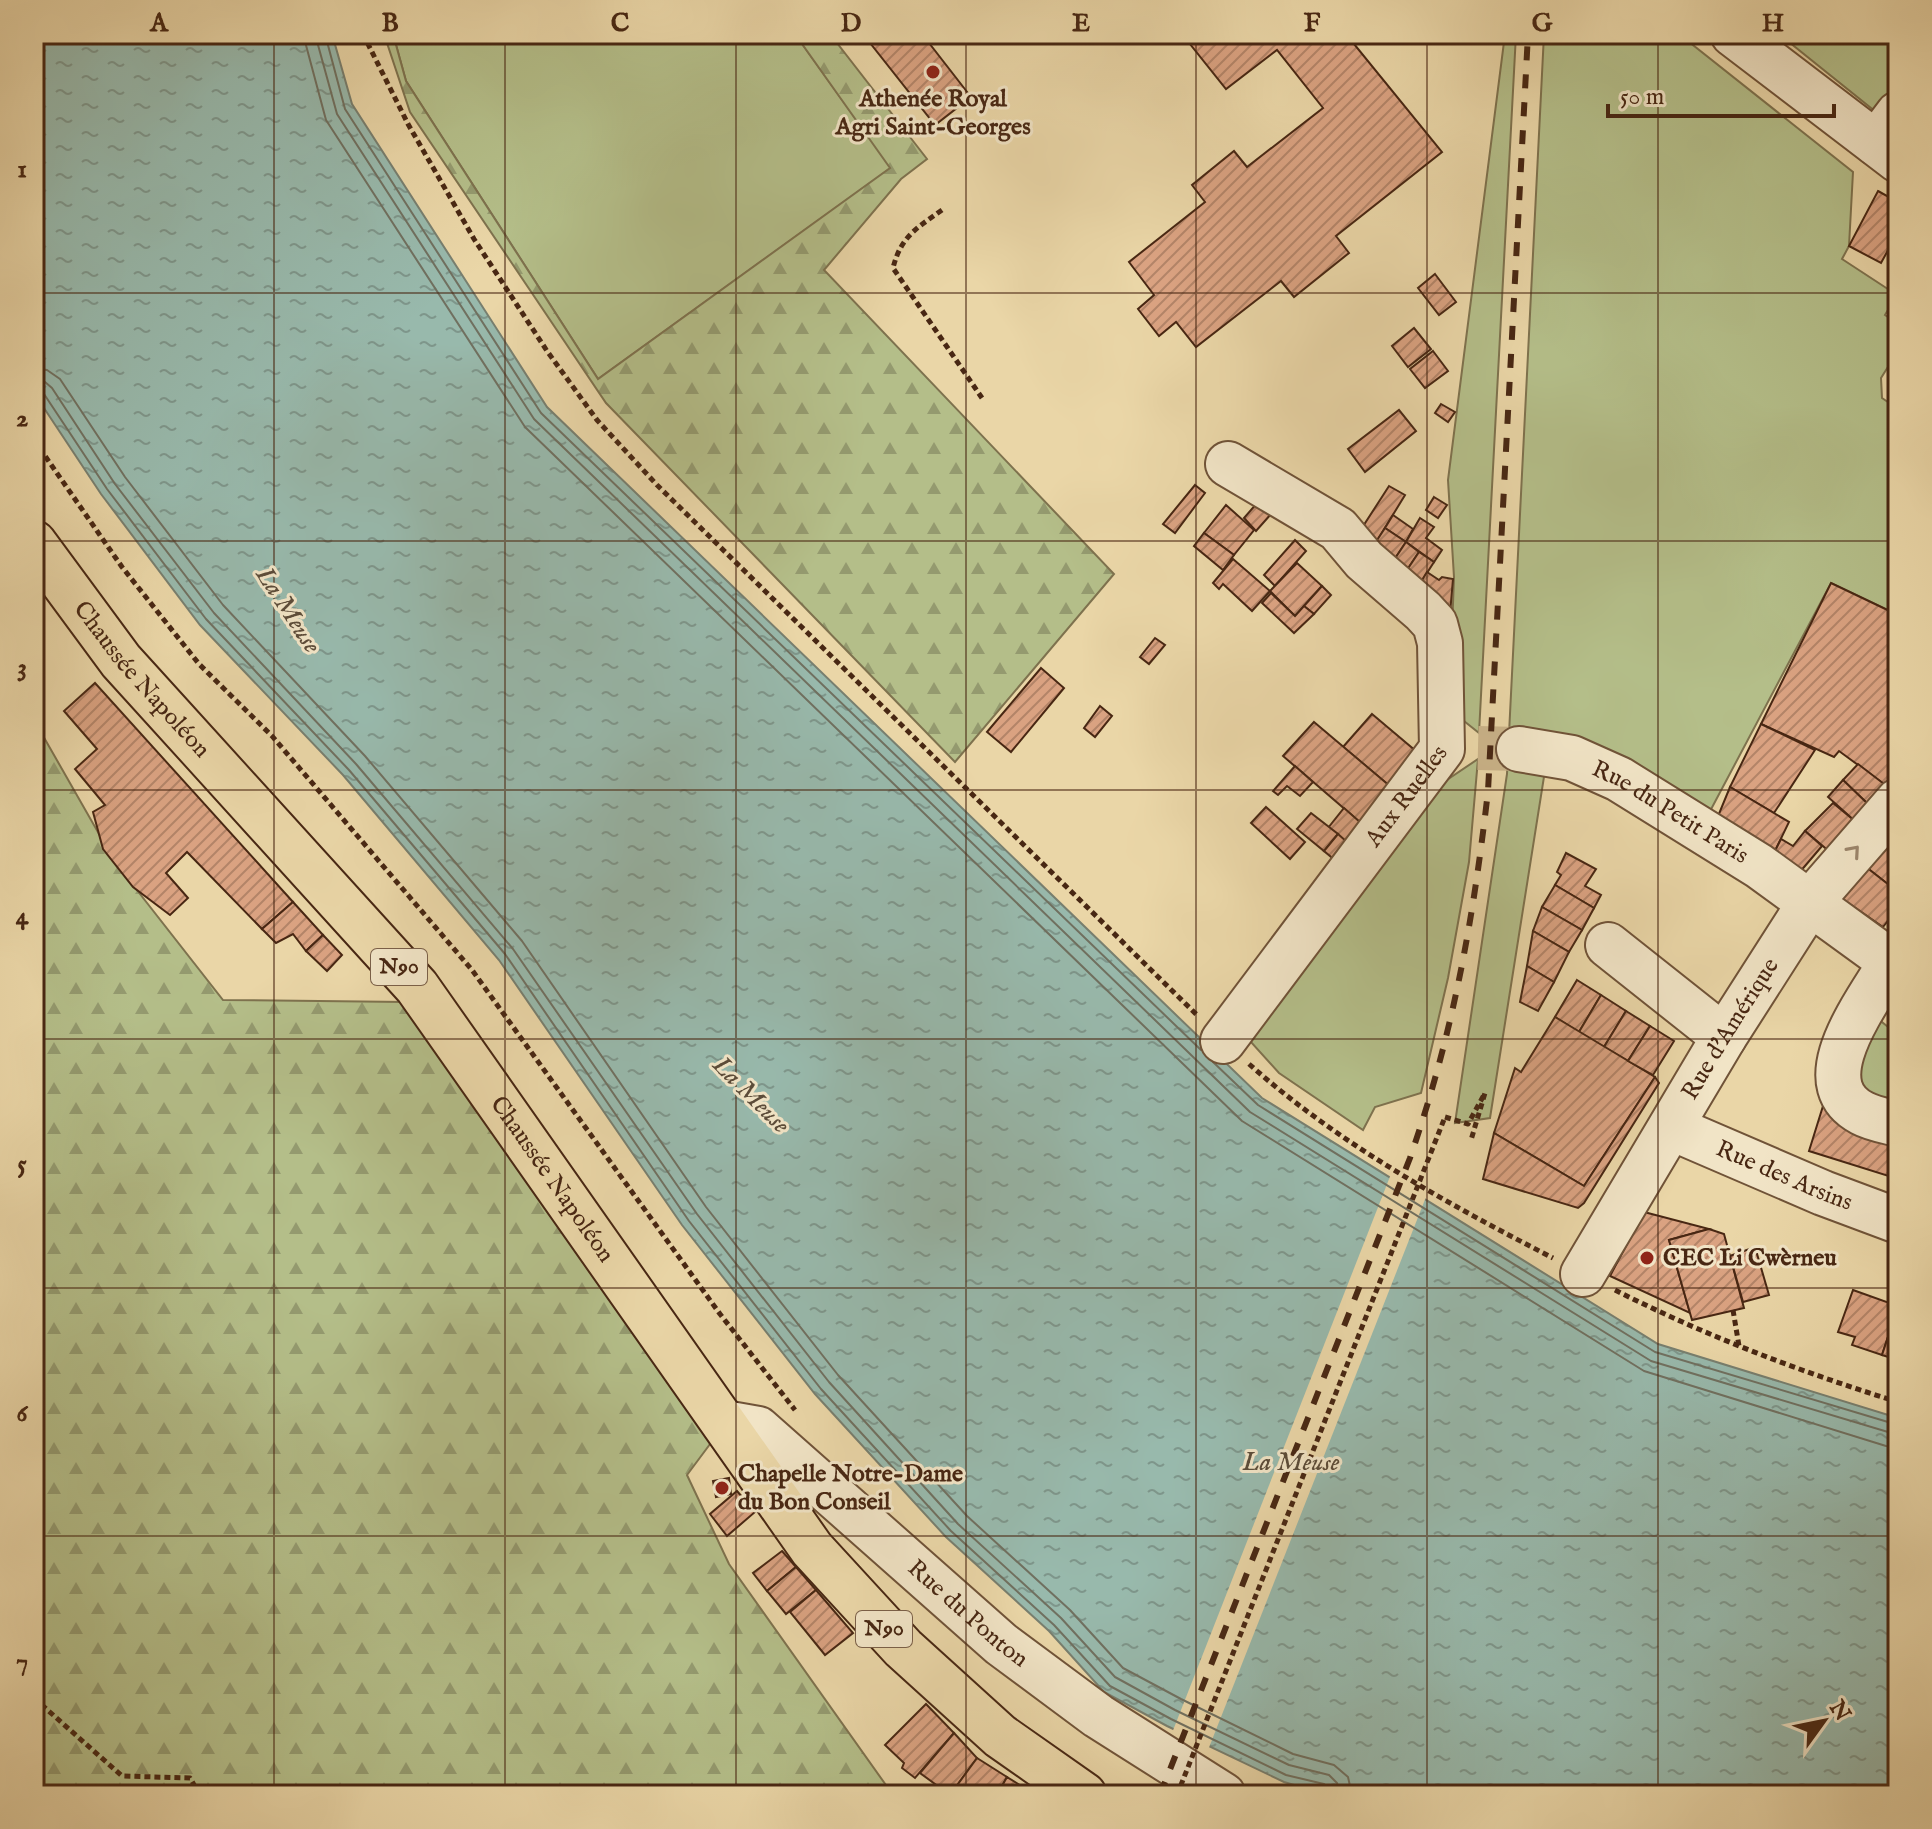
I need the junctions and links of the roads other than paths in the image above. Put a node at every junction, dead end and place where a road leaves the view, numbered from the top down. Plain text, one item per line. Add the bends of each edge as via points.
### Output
1 (1733, 34) edge
2 (1891, 139) edge
3 (1228, 464) dead end
4 (34, 543) edge
5 (1480, 749) junction
6 (1898, 801) edge
7 (1811, 901) junction
8 (1608, 945) dead end
9 (1895, 964) edge
10 (1724, 1037) junction
11 (1223, 1041) road end
12 (1898, 1124) edge
13 (1672, 1128) junction
14 (1898, 1221) edge
15 (1583, 1274) road end
16 (724, 1423) junction
17 (1084, 1795) edge
18 (1223, 1795) edge

1 - 2 street
3 - 5 street, Aux Ruelles via 1338,529 1435,624
4 - 16 main road, Chaussée Napoléon / N90 via 121,661 417,987
5 - 7 street, Rue du Petit Paris via 1572,758 1619,779
5 - 11 street, Aux Ruelles
7 -> 6 street, Rue d'Amérique
7 - 9 street, Rue du Petit Paris
7 - 10 street, Rue d'Amérique
8 - 10 street
9 - 12 street via 1846,1041 1837,1069 1842,1091 1853,1106
10 - 13 street, Rue d'Amérique
13 - 14 street, Rue des Arsins
13 - 15 street, Rue d'Amérique
16 - 17 main road, Chaussée Napoléon / N90 via 812,1549 854,1598 1000,1736
16 - 18 street, Rue du Ponton via 758,1429 1001,1644 1098,1716

